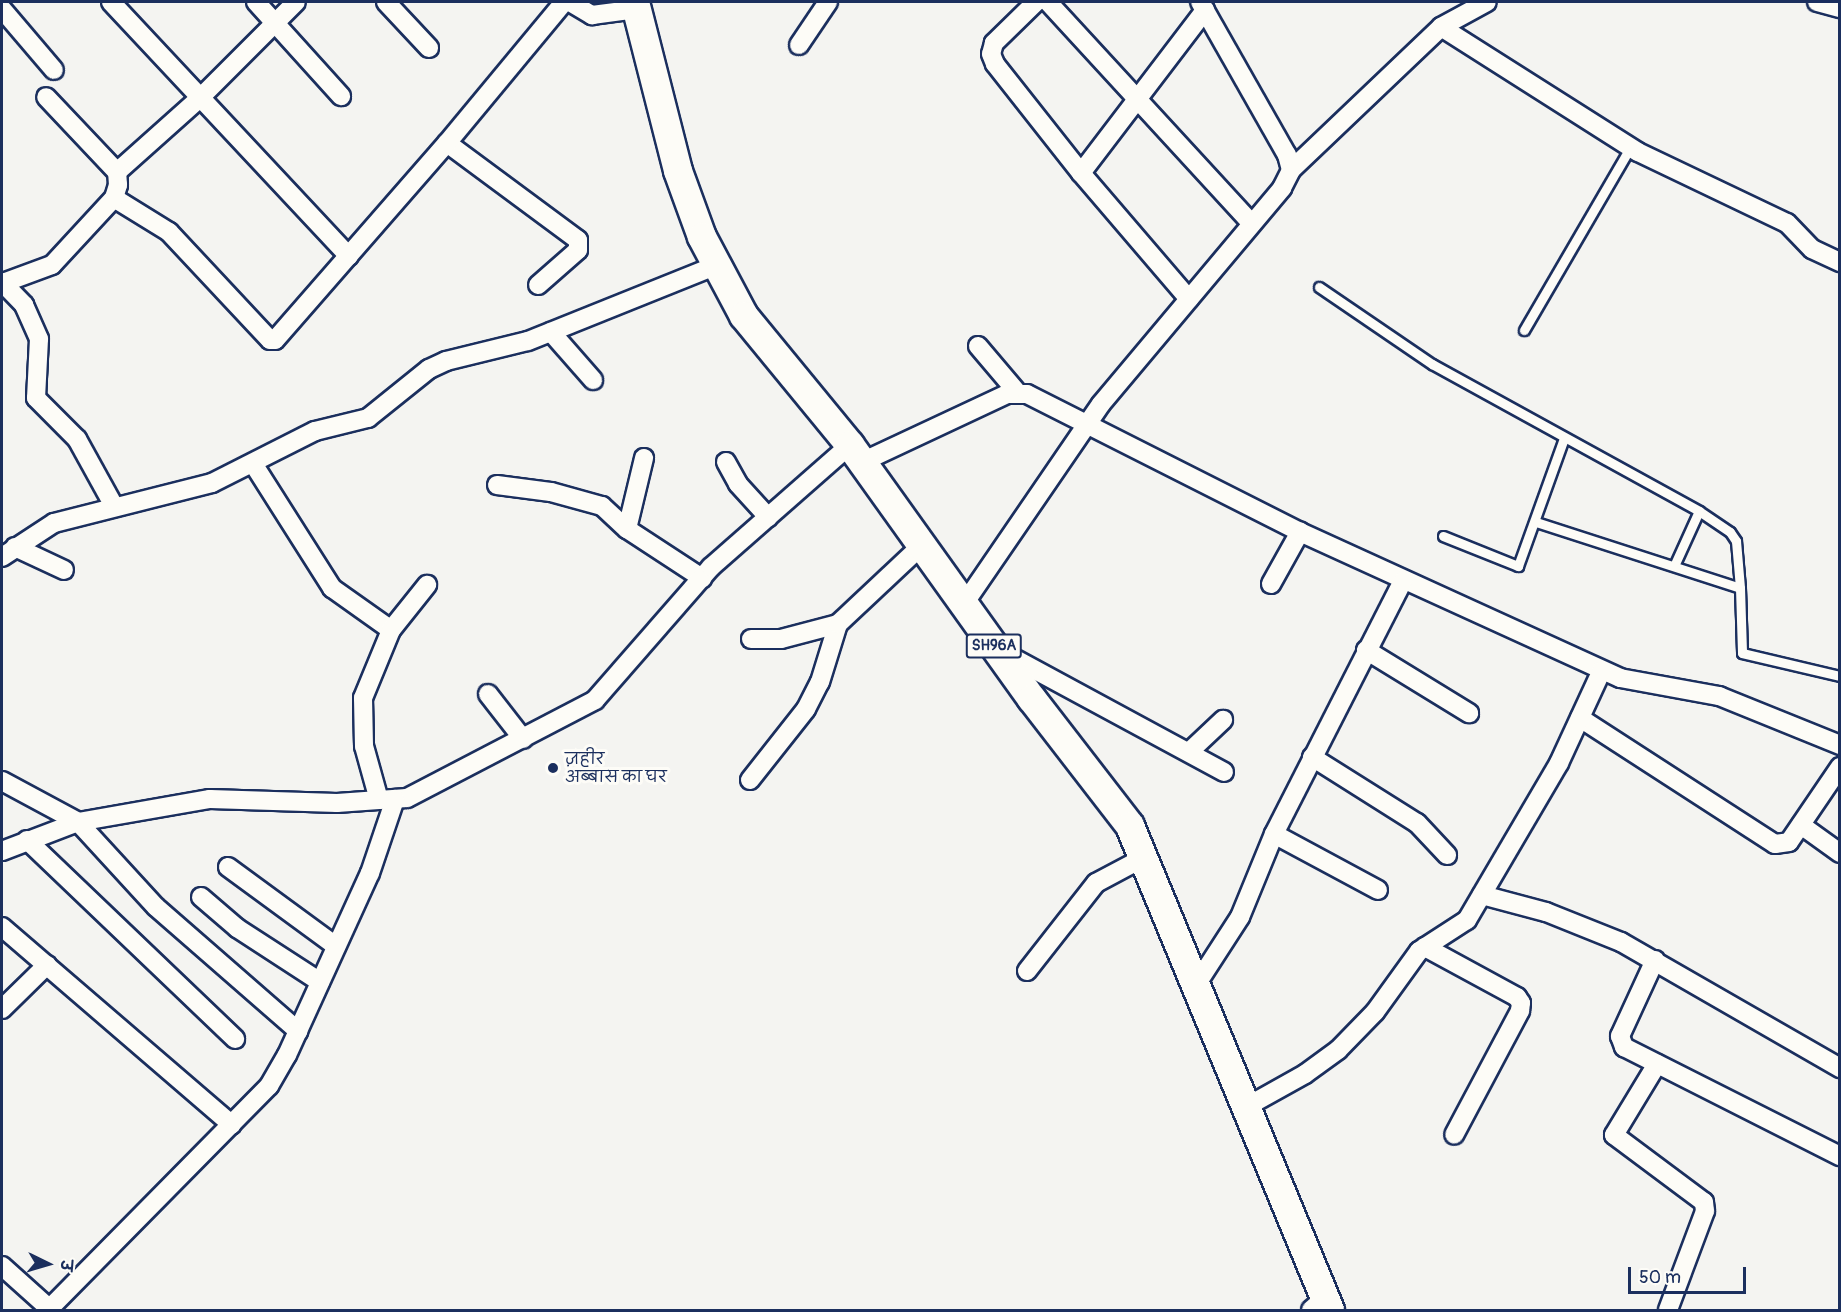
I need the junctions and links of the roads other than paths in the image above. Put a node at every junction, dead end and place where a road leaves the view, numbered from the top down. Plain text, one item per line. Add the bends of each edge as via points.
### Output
1 (111, 2) edge
2 (256, 2) edge
3 (296, 2) edge
4 (386, 2) edge
5 (564, 2) edge
6 (570, 2) edge
7 (828, 2) edge
8 (1036, 2) edge
9 (1048, 2) edge
10 (1487, 2) edge
11 (1817, 2) edge
12 (636, 5) edge
13 (1203, 6) edge
14 (1839, 8) edge
15 (2, 9) edge
16 (275, 22) junction
17 (1441, 27) junction
18 (799, 45) dead end
19 (429, 48) dead end
20 (54, 70) dead end
21 (341, 96) dead end
22 (46, 97) dead end
23 (201, 97) junction
24 (1138, 100) junction
25 (447, 143) junction
26 (1630, 147) junction
27 (1291, 170) junction
28 (117, 172) junction
29 (1081, 173) junction
30 (114, 198) junction
31 (1252, 224) junction
32 (349, 256) junction
33 (1839, 262) edge
34 (717, 265) junction
35 (2, 283) edge
36 (538, 285) dead end
37 (1319, 287) dead end
38 (1189, 299) junction
39 (1524, 330) dead end
40 (551, 332) junction
41 (978, 346) dead end
42 (593, 380) dead end
43 (1017, 392) junction
44 (1087, 424) junction
45 (1564, 438) junction
46 (856, 454) junction
47 (644, 458) dead end
48 (726, 462) dead end
49 (254, 465) junction
50 (497, 485) dead end
51 (114, 506) junction
52 (1700, 511) junction
53 (768, 517) junction
54 (1536, 522) junction
55 (627, 529) junction
56 (1300, 532) junction
57 (1443, 536) dead end
58 (922, 545) junction
59 (8, 552) edge
60 (1674, 566) junction
61 (64, 570) dead end
62 (702, 578) junction
63 (1402, 581) junction
64 (1271, 584) dead end
65 (427, 585) dead end
66 (1740, 588) junction
67 (964, 604) junction
68 (838, 624) junction
69 (391, 630) junction
70 (751, 639) dead end
71 (997, 650) junction
72 (1366, 650) junction
73 (1602, 670) junction
74 (1839, 676) edge
75 (488, 694) dead end
76 (1470, 713) dead end
77 (1580, 718) junction
78 (1223, 720) dead end
79 (523, 740) junction
80 (1839, 745) edge
81 (1189, 752) junction
82 (1312, 757) junction
83 (1839, 767) edge
84 (1224, 772) dead end
85 (750, 780) dead end
86 (2, 781) edge
87 (387, 799) junction
88 (78, 822) junction
89 (1801, 825) junction
90 (1274, 834) junction
91 (27, 840) junction
92 (2, 851) edge
93 (1839, 853) edge
94 (1447, 855) dead end
95 (1143, 858) junction
96 (228, 867) dead end
97 (1378, 890) dead end
98 (1482, 895) junction
99 (201, 897) dead end
100 (5, 936) edge
101 (336, 946) junction
102 (1425, 947) junction
103 (1655, 960) junction
104 (47, 965) junction
105 (1027, 971) dead end
106 (320, 982) junction
107 (1196, 985) junction
108 (2, 1009) edge
109 (298, 1031) junction
110 (235, 1039) dead end
111 (1657, 1064) junction
112 (1839, 1068) edge
113 (1246, 1107) junction
114 (232, 1125) junction
115 (1454, 1135) dead end
116 (1839, 1156) edge
117 (2, 1266) edge
118 (1322, 1306) edge
119 (49, 1310) edge
120 (1668, 1311) edge

1 - 23 street
2 - 16 street
3 - 16 street
4 - 19 street
5 - 25 street
6 - 12 street via 592,15
7 - 18 street
8 - 29 street via 994,43 991,54
9 - 24 street
10 - 17 street
11 - 14 street
12 - 34 main road, SH96A via 678,171 702,237
13 - 24 street
13 - 27 street via 1287,155
15 - 20 street
16 - 21 street
16 - 23 street
17 - 26 street
17 - 27 street
22 - 28 street
23 - 28 street
23 - 32 street
24 - 29 street
24 - 31 street
25 - 32 street
25 - 36 street via 578,240 578,250
26 - 33 street via 1787,223 1812,249
26 - 39 lane
27 - 31 street via 1282,188
28 - 30 street
29 - 38 street
30 - 32 street via 169,232 270,340 280,337
30 - 35 street via 52,265
31 - 38 street
34 - 40 street
34 - 46 main road, SH96A via 744,316
35 - 51 street via 24,305 39,339 36,398 77,438
37 - 45 lane via 1432,364
38 - 44 street
40 - 42 street
40 - 49 street via 512,347 446,361 429,369 368,418 315,431
41 - 43 street
43 - 44 street
43 - 46 street
44 - 56 street
44 - 67 street
45 - 52 lane
45 - 54 lane
46 - 53 street
46 - 58 main road, SH96A
47 - 55 street
48 - 53 street via 738,484
49 - 51 street via 212,483
49 - 69 street via 332,588
50 - 55 street via 551,492 602,506
51 - 59 street via 54,523
52 - 60 lane
52 - 66 lane via 1733,536
53 - 62 street
54 - 57 lane via 1516,567
54 - 60 lane
55 - 62 street
56 - 63 street
56 - 64 street
58 - 67 main road, SH96A
58 - 68 street
59 - 61 street
60 - 66 lane
62 - 79 street via 595,700
63 - 72 street
63 - 73 street
65 - 69 street
66 - 74 lane via 1742,652
67 - 71 main road, SH96A
68 - 70 street via 781,639
68 - 85 street via 820,682 806,709
69 - 87 street via 368,680 361,719
71 - 81 street
71 - 95 main road, SH96A via 1130,826
72 - 76 street
72 - 82 street
73 - 77 street
73 - 80 street via 1638,684 1719,696
75 - 79 street
77 - 89 street via 1775,844 1789,842
77 - 98 street via 1559,763
78 - 81 street
79 - 87 street via 407,798
81 - 84 street
82 - 90 street
82 - 94 street via 1417,823
83 - 89 street
86 - 88 street
87 - 88 street via 210,799
87 - 101 street via 370,873
88 - 91 street
88 - 109 street via 156,907
89 - 93 street
90 - 97 street
90 - 107 street via 1240,917
91 - 92 street
91 - 110 street
95 - 105 street via 1096,883
95 - 107 main road, SH96A
96 - 101 street
98 - 102 street via 1462,925
98 - 103 street via 1586,926
99 - 106 street via 237,928
100 - 104 street
101 - 106 street
102 - 113 street via 1375,1012 1338,1050
102 - 115 street via 1517,997 1521,1003
103 - 111 street via 1620,1036 1624,1047
103 - 112 street
104 - 108 street
104 - 114 street
106 - 109 street
107 - 113 main road, SH96A
109 - 114 street via 269,1086
111 - 116 street
111 - 120 street via 1614,1135 1704,1202 1705,1211
113 - 118 main road, SH96A
114 - 119 street
117 - 119 street

